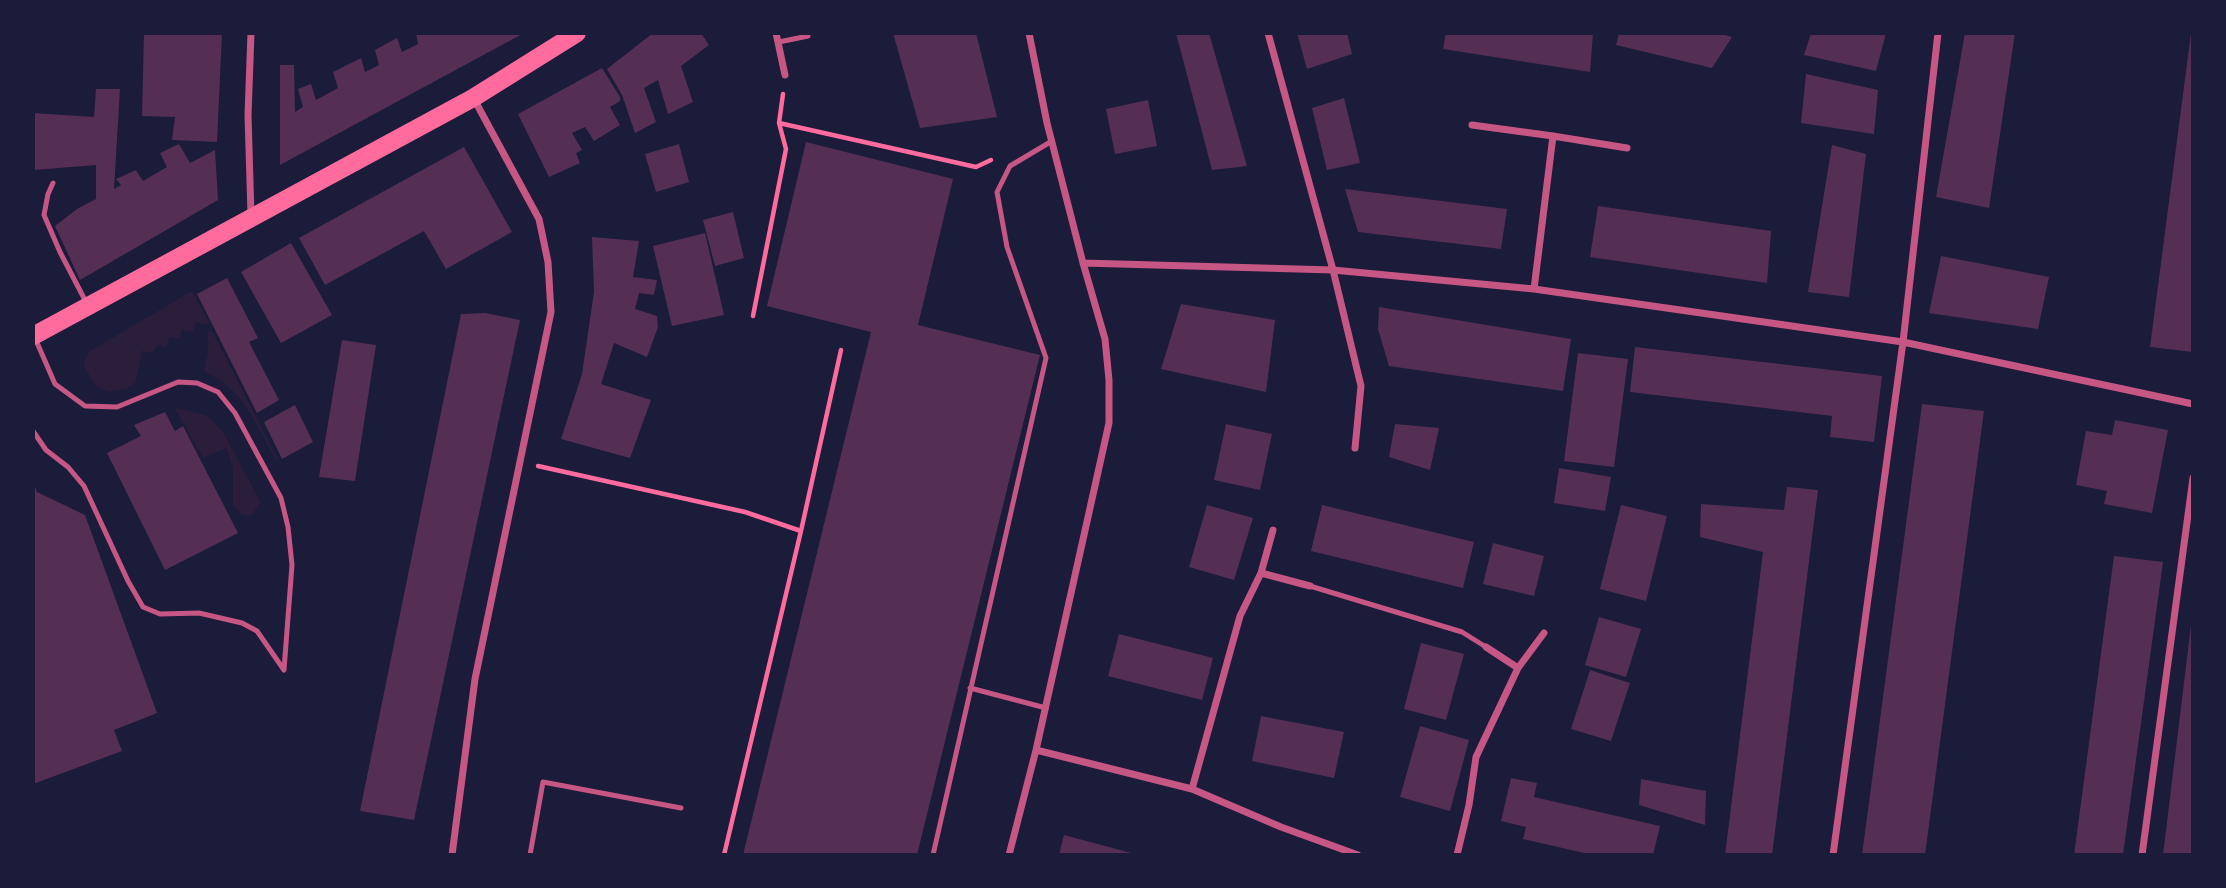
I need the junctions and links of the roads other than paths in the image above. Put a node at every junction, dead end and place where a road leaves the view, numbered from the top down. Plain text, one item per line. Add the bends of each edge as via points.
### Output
1 (251, 33) edge
2 (577, 33) edge
3 (776, 33) edge
4 (1029, 33) edge
5 (1268, 33) edge
6 (1938, 33) edge
7 (808, 36) dead end
8 (779, 43) junction
9 (785, 75) road end
10 (473, 98) junction
11 (1472, 125) dead end
12 (1553, 136) junction
13 (1052, 141) junction
14 (1627, 148) dead end
15 (53, 183) dead end
16 (251, 220) junction
17 (1083, 262) junction
18 (1333, 270) junction
19 (1534, 289) junction
20 (89, 307) junction
21 (34, 335) edge
22 (1903, 341) junction
23 (2193, 404) edge
24 (33, 431) edge
25 (1355, 448) dead end
26 (2193, 478) edge
27 (1273, 530) dead end
28 (1261, 573) junction
29 (1310, 586) joint
30 (1544, 633) dead end
31 (1486, 647) joint
32 (1518, 668) junction
33 (970, 688) junction
34 (1046, 708) junction
35 (1036, 750) junction
36 (1192, 789) junction
37 (681, 808) dead end
38 (453, 855) edge
39 (530, 855) edge
40 (933, 855) edge
41 (1009, 855) edge
42 (1358, 855) edge
43 (1457, 855) edge
44 (1833, 855) edge
45 (2142, 855) edge

1 - 16 street
2 - 10 main road
3 - 8 street
4 - 13 street
5 - 18 street
6 - 22 street
7 - 8 lane
8 - 9 street
10 - 16 main road
10 - 38 street via 539,219 551,312 475,679
11 - 12 street
12 - 14 street
12 - 19 street
13 - 17 street
13 - 33 lane via 1010,166 997,192 1007,247 1046,358
15 - 20 lane via 44,215
16 - 20 main road
17 - 18 street
17 - 34 street via 1105,339 1109,423
18 - 19 street
18 - 25 street via 1361,386
19 - 22 street
20 - 21 main road
21 - 24 lane via 55,384 85,406 117,407 178,382 197,383 218,392 235,413 281,498 288,527 292,565 284,670 257,631 242,623 198,613 160,614 143,607 84,486
22 - 23 street
22 - 44 street
26 - 45 street
27 - 28 street
28 - 29 street
28 - 36 street via 1240,616
29 - 31 lane via 1462,632
30 - 32 street
31 - 32 street
32 - 43 street via 1476,757
33 - 34 lane
33 - 40 lane
34 - 35 street
35 - 36 street
35 - 41 street
36 - 42 street
37 - 39 lane via 543,782

